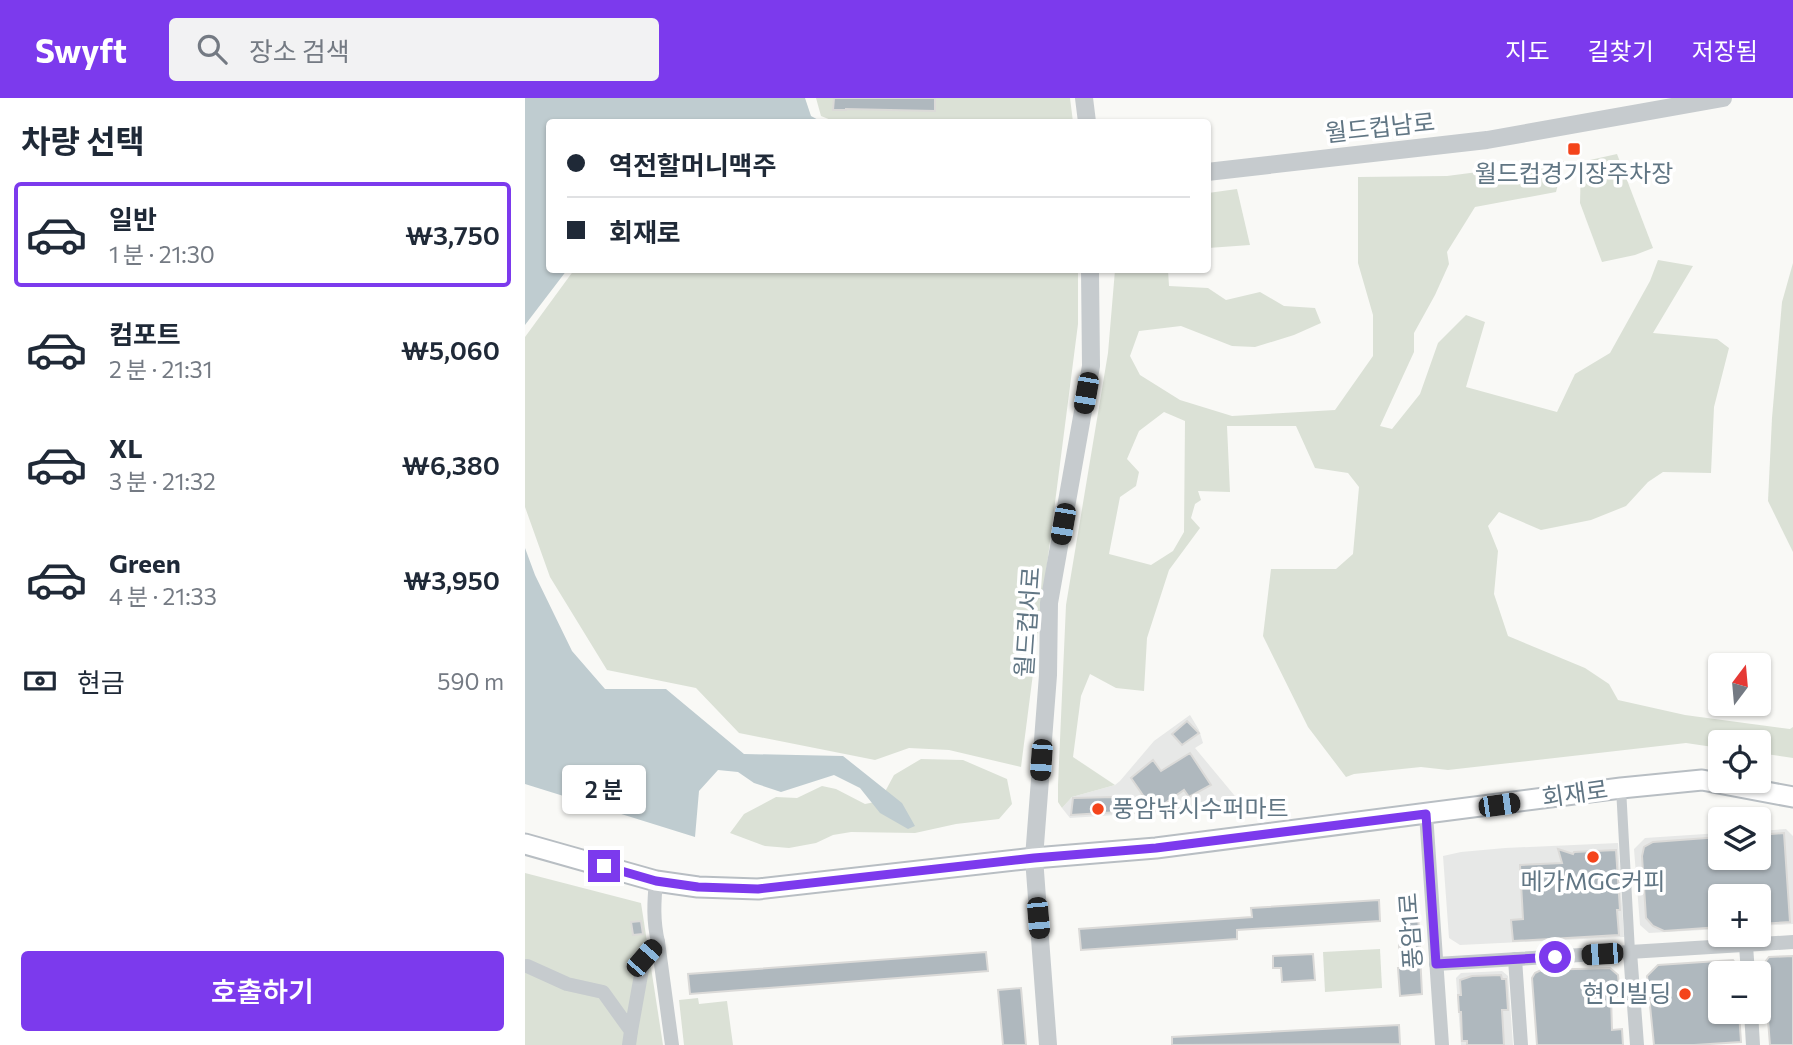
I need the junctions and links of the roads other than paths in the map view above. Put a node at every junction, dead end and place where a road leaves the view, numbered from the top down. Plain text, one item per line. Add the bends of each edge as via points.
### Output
1 (1084, 98) edge
2 (1723, 98) edge
3 (1087, 119) edge
4 (1211, 172) edge
5 (1090, 273) edge
6 (1621, 788) junction
7 (1793, 797) edge
8 (1426, 814) junction
9 (525, 845) edge
10 (1034, 858) junction
11 (656, 881) junction
12 (658, 942) junction
13 (1793, 942) edge
14 (1771, 944) edge
15 (1727, 947) edge
16 (1630, 952) junction
17 (1515, 959) junction
18 (1436, 964) junction
19 (527, 966) dead end
20 (1752, 1024) edge
21 (630, 1038) edge
22 (672, 1045) edge
23 (1048, 1045) edge
24 (1442, 1045) edge
25 (1521, 1045) edge
26 (1637, 1045) edge
27 (1753, 1045) edge

1 - 3 street
2 - 4 street, 월드컵남로 via 1487,140
5 - 10 street, 월드컵서로 via 1091,366 1049,603
6 - 7 main road, 회재로 via 1702,780
6 - 8 main road, 회재로
6 - 16 street
8 - 10 main road, 회재로 via 1156,848
8 - 18 street, 풍암1로
9 - 11 main road, 회재로
10 - 11 main road, 회재로 via 758,889
10 - 23 street, 월드컵서로
11 - 12 street
12 - 21 street via 644,958
12 - 22 street
13 - 14 street
15 - 16 street
16 - 17 street
16 - 26 street
17 - 18 street
17 - 25 street
18 - 24 street, 풍암1로
19 - 21 street via 567,984 603,992
20 - 27 street

